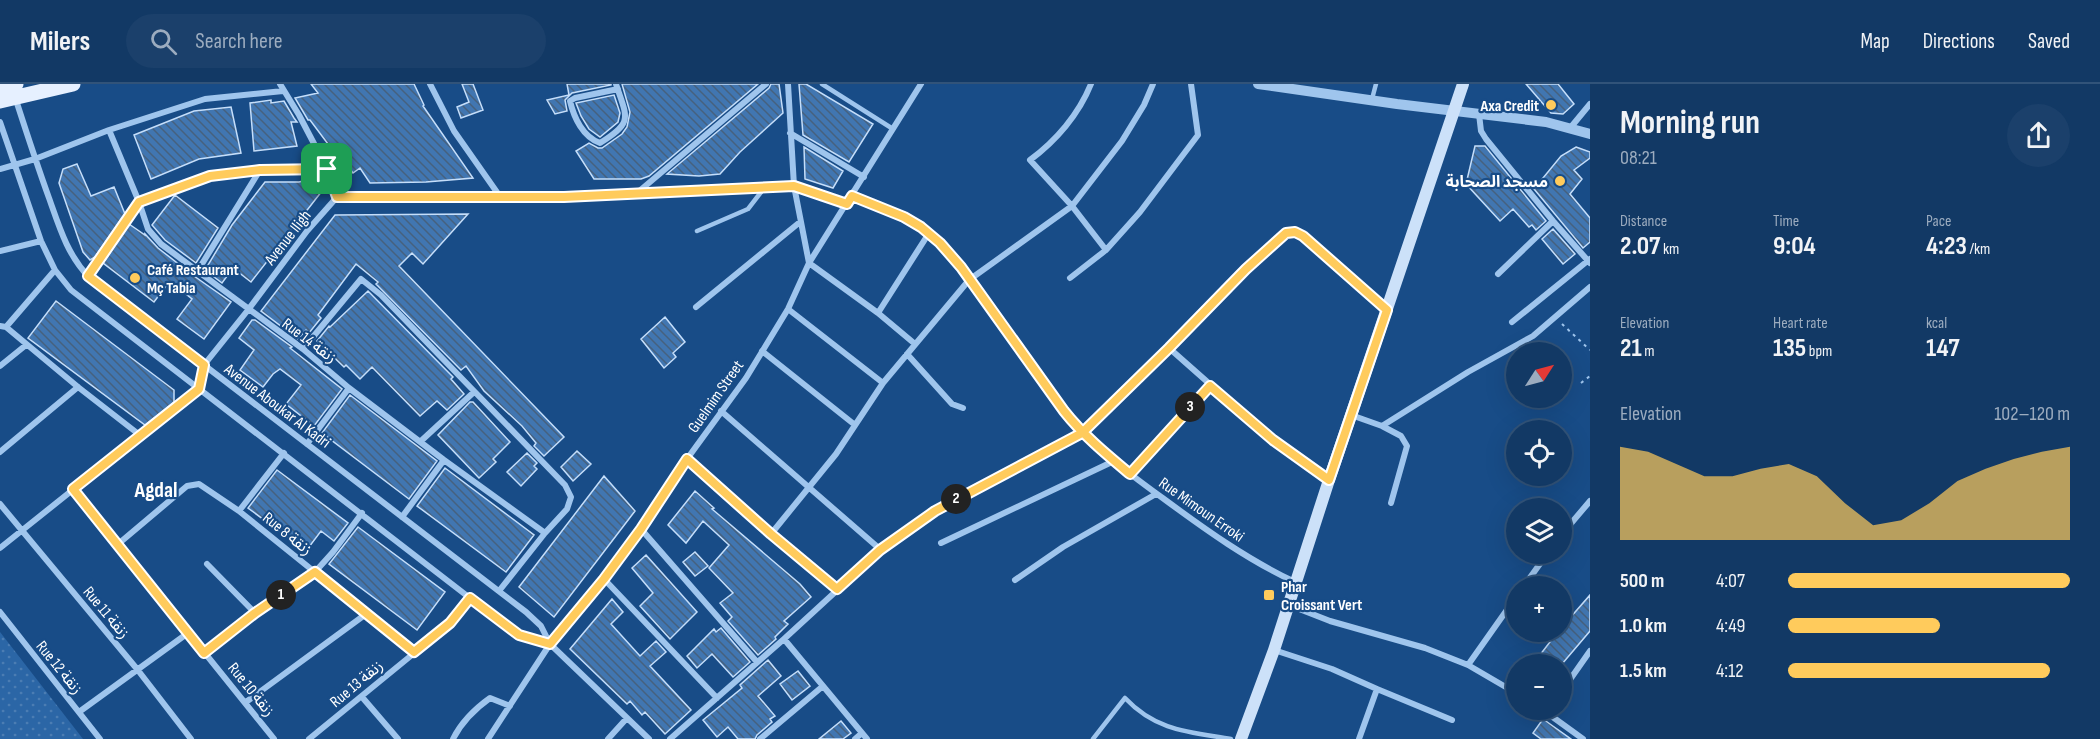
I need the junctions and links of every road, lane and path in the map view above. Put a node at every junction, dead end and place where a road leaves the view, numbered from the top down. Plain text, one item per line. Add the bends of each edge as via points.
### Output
1 (73, 84) edge
2 (430, 84) edge
3 (766, 84) edge
4 (788, 84) edge
5 (822, 84) edge
6 (921, 84) edge
7 (1091, 84) edge
8 (1153, 84) edge
9 (1191, 84) edge
10 (1258, 84) edge
11 (1376, 84) edge
12 (1463, 84) edge
13 (281, 87) edge
14 (617, 87) edge
15 (8, 91) edge
16 (1371, 99) junction
17 (1590, 104) edge
18 (1453, 111) junction
19 (1479, 114) junction
20 (0, 122) edge
21 (1571, 127) junction
22 (893, 129) junction
23 (110, 130) junction
24 (790, 133) junction
25 (1590, 134) edge
26 (35, 159) junction
27 (14, 165) junction
28 (0, 169) edge
29 (327, 169) junction
30 (260, 170) junction
31 (864, 177) junction
32 (794, 186) junction
33 (765, 187) junction
34 (637, 193) junction
35 (852, 196) junction
36 (337, 197) junction
37 (501, 198) junction
38 (139, 202) junction
39 (847, 204) junction
40 (1072, 206) junction
41 (1552, 221) junction
42 (800, 222) junction
43 (697, 231) dead end
44 (929, 233) junction
45 (41, 241) junction
46 (1106, 250) junction
47 (0, 251) edge
48 (1589, 261) edge
49 (809, 263) junction
50 (55, 270) junction
51 (197, 272) junction
52 (1498, 274) dead end
53 (88, 276) junction
54 (1070, 278) dead end
55 (969, 280) junction
56 (1590, 287) edge
57 (696, 307) dead end
58 (788, 309) junction
59 (248, 310) junction
60 (1387, 310) junction
61 (878, 313) junction
62 (1555, 318) junction
63 (1512, 322) dead end
64 (3, 326) edge
65 (915, 344) junction
66 (26, 345) junction
67 (1169, 348) junction
68 (303, 349) junction
69 (1590, 350) edge
70 (762, 351) junction
71 (907, 354) junction
72 (204, 365) junction
73 (0, 366) edge
74 (1590, 376) edge
75 (883, 383) junction
76 (1581, 383) dead end
77 (1210, 386) junction
78 (78, 387) junction
79 (348, 388) junction
80 (199, 389) junction
81 (474, 392) junction
82 (963, 408) dead end
83 (722, 411) junction
84 (1351, 415) junction
85 (855, 425) junction
86 (1382, 426) junction
87 (1082, 433) junction
88 (141, 436) junction
89 (421, 441) junction
90 (307, 444) junction
91 (0, 452) edge
92 (284, 453) junction
93 (687, 459) junction
94 (444, 460) junction
95 (1114, 461) junction
96 (1130, 474) junction
97 (1329, 480) junction
98 (809, 486) junction
99 (73, 489) junction
100 (1156, 494) junction
101 (1590, 501) edge
102 (1392, 503) dead end
103 (0, 504) edge
104 (239, 511) junction
105 (362, 513) junction
106 (402, 517) junction
107 (1572, 522) edge
108 (641, 529) junction
109 (21, 530) junction
110 (545, 533) junction
111 (771, 534) junction
112 (941, 543) dead end
113 (117, 544) junction
114 (0, 548) edge
115 (880, 550) junction
116 (207, 564) dead end
117 (315, 572) junction
118 (604, 579) junction
119 (1015, 580) dead end
120 (1296, 582) junction
121 (837, 589) junction
122 (499, 591) junction
123 (470, 598) junction
124 (1289, 605) junction
125 (1506, 611) edge
126 (0, 612) edge
127 (255, 613) junction
128 (366, 614) junction
129 (188, 633) junction
130 (784, 639) junction
131 (550, 644) junction
132 (1274, 650) junction
133 (1590, 651) edge
134 (414, 652) junction
135 (204, 653) junction
136 (757, 662) junction
137 (1468, 665) junction
138 (137, 669) junction
139 (1572, 677) edge
140 (823, 686) junction
141 (1506, 687) edge
142 (1377, 689) junction
143 (362, 697) junction
144 (717, 698) junction
145 (246, 702) junction
146 (510, 706) junction
147 (79, 712) junction
148 (627, 718) junction
149 (1452, 720) dead end
150 (1559, 720) edge
151 (862, 733) junction
152 (100, 739) edge
153 (191, 739) edge
154 (274, 739) edge
155 (309, 739) edge
156 (398, 739) edge
157 (453, 739) edge
158 (488, 739) edge
159 (608, 739) edge
160 (649, 739) edge
161 (670, 739) edge
162 (760, 739) edge
163 (855, 739) edge
164 (867, 739) edge
165 (1093, 739) edge
166 (1231, 739) edge
167 (1241, 739) edge
168 (1359, 739) edge
169 (1583, 739) edge

1 - 15 main road
2 - 37 street via 454,131
3 - 34 street
4 - 24 street
5 - 22 lane
6 - 22 street, Guelmim Street
7 - 40 street via 1051,144 1030,160
8 - 40 street via 1122,141
9 - 46 street via 1198,135
10 - 16 street
11 - 16 lane
12 - 18 main road
13 - 23 street via 205,99
13 - 29 street
14 - 14 street via 625,112 623,127 600,143 592,140 572,112 570,101
15 - 26 street, Avenue Aboukar Al Kadri
16 - 18 street
17 - 21 street
18 - 19 street
18 - 60 main road
19 - 21 street
19 - 41 street via 1486,139
20 - 27 street, Avenue Aboukar Al Kadri
21 - 25 street
22 - 31 street, Guelmim Street
23 - 26 street
23 - 38 street, Rue 14 زنقة
24 - 31 street
24 - 32 street
26 - 27 street
26 - 53 street, Avenue Aboukar Al Kadri via 68,247
27 - 28 street
27 - 45 street, Avenue Aboukar Al Kadri
29 - 30 street
29 - 36 street
30 - 38 street via 210,176
30 - 51 street
31 - 35 street, Guelmim Street
32 - 33 street
32 - 39 street
32 - 42 street
33 - 34 street
33 - 43 lane via 748,209
34 - 37 street
35 - 39 street, Guelmim Street
35 - 44 street, Rue Mimoun Erroki via 904,217
36 - 37 street
36 - 59 street, Avenue Iligh via 306,231
38 - 51 street, Rue 14 زنقة via 154,237
38 - 53 lane
39 - 49 street, Guelmim Street
40 - 46 street
40 - 55 street
41 - 48 street
41 - 52 street
42 - 49 street
42 - 57 street
44 - 55 street, Rue Mimoun Erroki
44 - 61 street
45 - 47 street
45 - 50 street, Avenue Aboukar Al Kadri
46 - 54 street
48 - 63 street
49 - 58 street, Guelmim Street
49 - 61 street
50 - 64 street
50 - 80 street, Avenue Aboukar Al Kadri via 71,290
51 - 59 street, Rue 14 زنقة
53 - 72 street, Avenue Aboukar Al Kadri
55 - 65 street
55 - 87 street, Rue Mimoun Erroki
56 - 62 street
58 - 70 street, Guelmim Street
58 - 75 street
59 - 68 street, Rue 14 زنقة
59 - 72 street, Avenue Iligh
60 - 67 street via 1303,236 1286,233
60 - 84 main road
61 - 65 street
62 - 69 path
62 - 86 street via 1517,346
64 - 66 street
65 - 71 street
66 - 73 street
66 - 78 street
67 - 77 street
67 - 87 street
68 - 79 street, Rue 14 زنقة
68 - 81 street via 361,279
70 - 83 street, Guelmim Street
70 - 85 street
71 - 75 street
71 - 82 street via 952,404
72 - 80 street, Avenue Iligh
72 - 90 street, Avenue Aboukar Al Kadri
74 - 76 path
75 - 85 street
77 - 96 street
77 - 97 street via 1273,440
78 - 88 street
78 - 91 street
79 - 89 street, Rue 14 زنقة
79 - 90 street
80 - 88 street
80 - 92 street, Avenue Aboukar Al Kadri
81 - 89 street
81 - 110 street via 565,485 571,497 567,509
83 - 93 street, Guelmim Street
83 - 98 street
84 - 86 street
84 - 97 main road
85 - 98 street
86 - 102 street via 1401,436 1407,446
87 - 95 street, Rue Mimoun Erroki
87 - 115 street via 951,501
88 - 99 street
89 - 94 street, Rue 14 زنقة
90 - 106 street, Avenue Aboukar Al Kadri
92 - 104 street
92 - 105 street, Avenue Aboukar Al Kadri
93 - 108 street, Guelmim Street
93 - 111 street
94 - 106 street
94 - 110 street, Rue 14 زنقة
95 - 96 street, Rue Mimoun Erroki
95 - 112 street
96 - 100 street, Rue Mimoun Erroki
97 - 120 main road
98 - 111 street
98 - 115 street
99 - 109 street
99 - 113 street, Rue 10 زنقة
100 - 119 street via 1063,547
100 - 120 street, Rue Mimoun Erroki via 1215,537
101 - 107 street
103 - 109 street, Rue 11 زنقة
104 - 113 street, Rue 8 زنقة via 199,484 187,486
104 - 117 street, Rue 8 زنقة
105 - 117 street
105 - 123 street, Avenue Aboukar Al Kadri
106 - 122 street, Avenue Aboukar Al Kadri
108 - 118 street, Guelmim Street
108 - 136 street
109 - 114 street
109 - 138 street, Rue 11 زنقة
110 - 122 street
111 - 121 street
113 - 129 street, Rue 10 زنقة
115 - 121 street
116 - 127 street
117 - 127 street
117 - 128 street, Rue 8 زنقة
118 - 131 street, Guelmim Street
118 - 144 street
120 - 124 main road
121 - 130 street
122 - 131 street, Avenue Aboukar Al Kadri via 534,618
123 - 131 street, Avenue Aboukar Al Kadri via 519,635
123 - 134 street, Rue 13 زنقة via 450,623
124 - 132 main road
124 - 137 street
125 - 137 street
126 - 147 street, Rue 12 زنقة
127 - 135 street
128 - 134 street, Rue 8 زنقة
128 - 145 street
129 - 135 street, Rue 10 زنقة
129 - 138 street
130 - 136 street
130 - 140 street
131 - 146 street, Guelmim Street
131 - 148 street, Avenue Aboukar Al Kadri
132 - 142 street
132 - 167 main road
133 - 139 street
134 - 143 street, Rue 13 زنقة
135 - 145 street, Rue 10 زنقة
136 - 144 street
137 - 141 street
138 - 147 street
138 - 153 street, Rue 11 زنقة
140 - 151 street
140 - 162 street
142 - 149 street
142 - 168 street
143 - 155 street, Rue 13 زنقة
143 - 156 street
144 - 161 street
145 - 154 street, Rue 10 زنقة
146 - 157 street via 490,698
146 - 158 street, Guelmim Street
147 - 152 street, Rue 12 زنقة
148 - 159 street
148 - 160 street, Avenue Aboukar Al Kadri
150 - 169 street
151 - 163 street
151 - 164 street
165 - 166 lane via 1125,698 1139,714 1177,730

